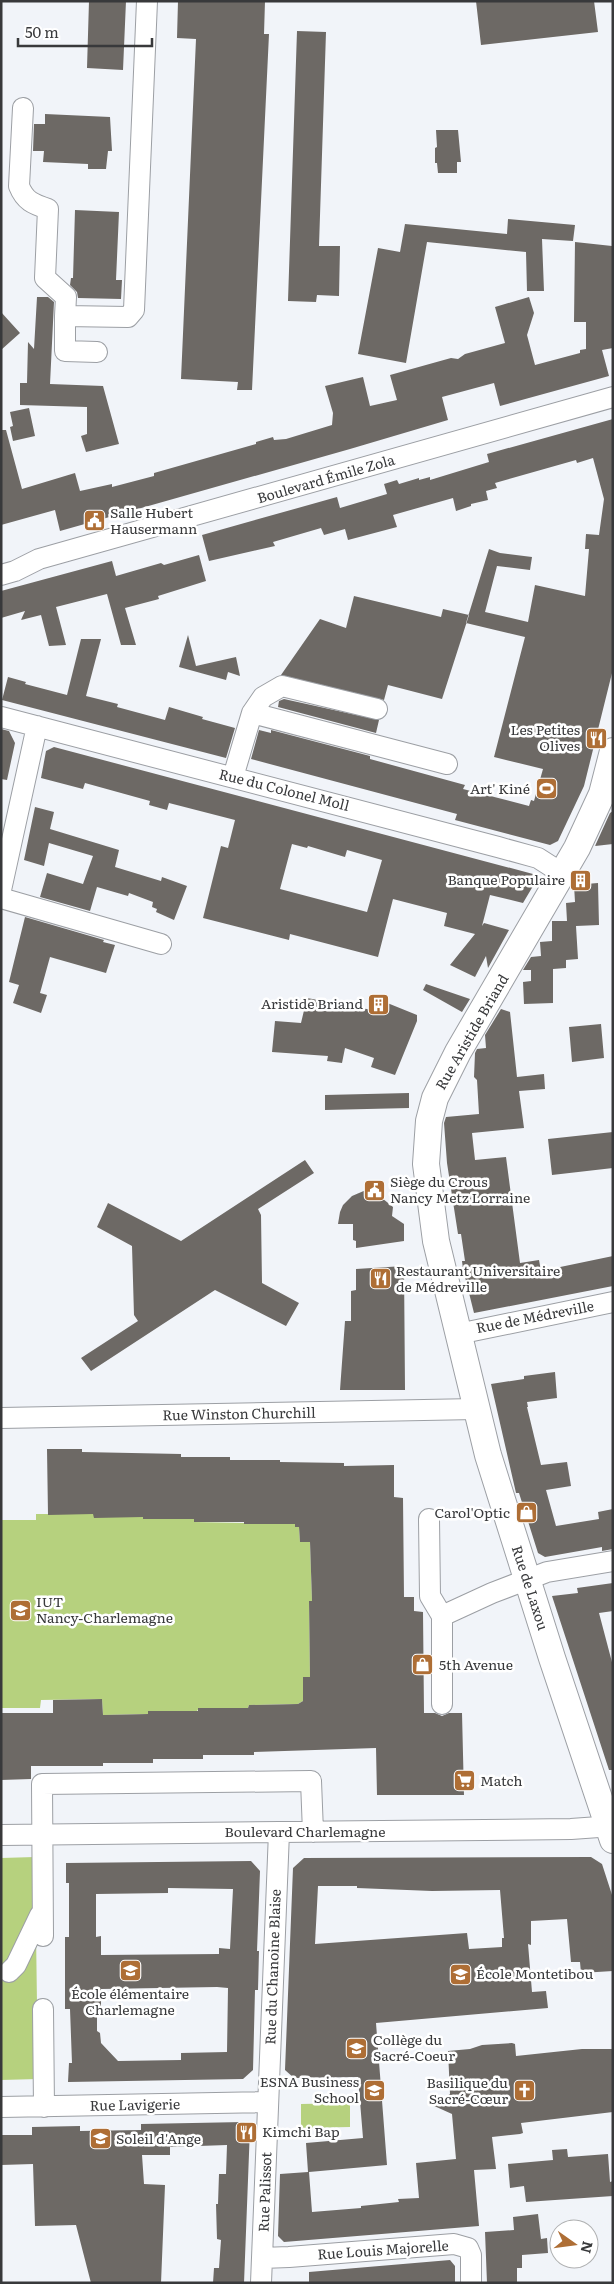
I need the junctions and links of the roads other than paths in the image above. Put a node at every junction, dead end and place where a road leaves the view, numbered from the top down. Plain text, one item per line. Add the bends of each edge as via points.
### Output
1 (147, 1) edge
2 (23, 108) dead end
3 (65, 316) junction
4 (98, 352) dead end
5 (613, 397) edge
6 (40, 559) junction
7 (1, 561) edge
8 (1, 575) edge
9 (377, 709) dead end
10 (252, 713) junction
11 (1, 717) edge
12 (37, 726) junction
13 (613, 751) edge
14 (447, 764) dead end
15 (233, 777) junction
16 (607, 794) edge
17 (563, 874) junction
18 (1, 890) edge
19 (1, 898) edge
20 (161, 944) dead end
21 (613, 1302) edge
22 (458, 1334) junction
23 (476, 1408) junction
24 (1, 1418) edge
25 (429, 1519) dead end
26 (613, 1561) edge
27 (527, 1580) junction
28 (442, 1616) junction
29 (442, 1704) dead end
30 (611, 1831) edge
31 (279, 1832) junction
32 (313, 1832) junction
33 (42, 1834) junction
34 (1, 1835) edge
35 (42, 1909) junction
36 (43, 1936) dead end
37 (9, 1972) dead end
38 (43, 2009) dead end
39 (268, 2102) junction
40 (1, 2107) edge
41 (44, 2107) junction
42 (262, 2258) junction
43 (261, 2283) edge
44 (471, 2283) edge

1 - 3 street via 134,310 128,317
2 - 3 street via 19,186 30,203 48,209 45,278 66,297
3 - 4 street via 65,351
5 - 6 street, Boulevard Émile Zola
6 - 7 street, Boulevard Émile Zola
6 - 8 street, Boulevard Émile Zola via 15,572
9 - 10 street via 282,686 263,697
10 - 14 street
10 - 15 street
11 - 12 street, Rue du Colonel Moll
12 - 15 street, Rue du Colonel Moll
12 - 18 street
13 - 16 main road, Rue Aristide Briand
15 - 17 street, Rue du Colonel Moll via 538,858
16 - 17 main road, Rue Aristide Briand
17 - 22 main road, Rue Aristide Briand via 458,1052 432,1106 426,1164 436,1241
19 - 20 street
21 - 22 street, Rue de Médreville
22 - 23 main road, Rue de Laxou
23 - 24 street, Rue Winston Churchill
23 - 27 main road, Rue de Laxou
25 - 28 street via 430,1596
26 - 27 street via 547,1572
27 - 28 street
27 - 30 main road, Rue de Laxou
28 - 29 street
30 - 32 street, Boulevard Charlemagne
31 - 32 street, Boulevard Charlemagne
31 - 33 street, Boulevard Charlemagne
31 - 39 street, Rue du Chanoine Blaise
32 - 33 street via 311,1781 42,1784
33 - 34 street, Boulevard Charlemagne
33 - 35 street
35 - 36 street
35 - 37 street via 16,1965
38 - 41 street
39 - 41 street, Rue Lavigerie
39 - 42 street, Rue Palissot
40 - 41 street, Rue Lavigerie
42 - 43 street, Rue Palissot
42 - 44 street, Rue Louis Majorelle via 462,2245 471,2255

